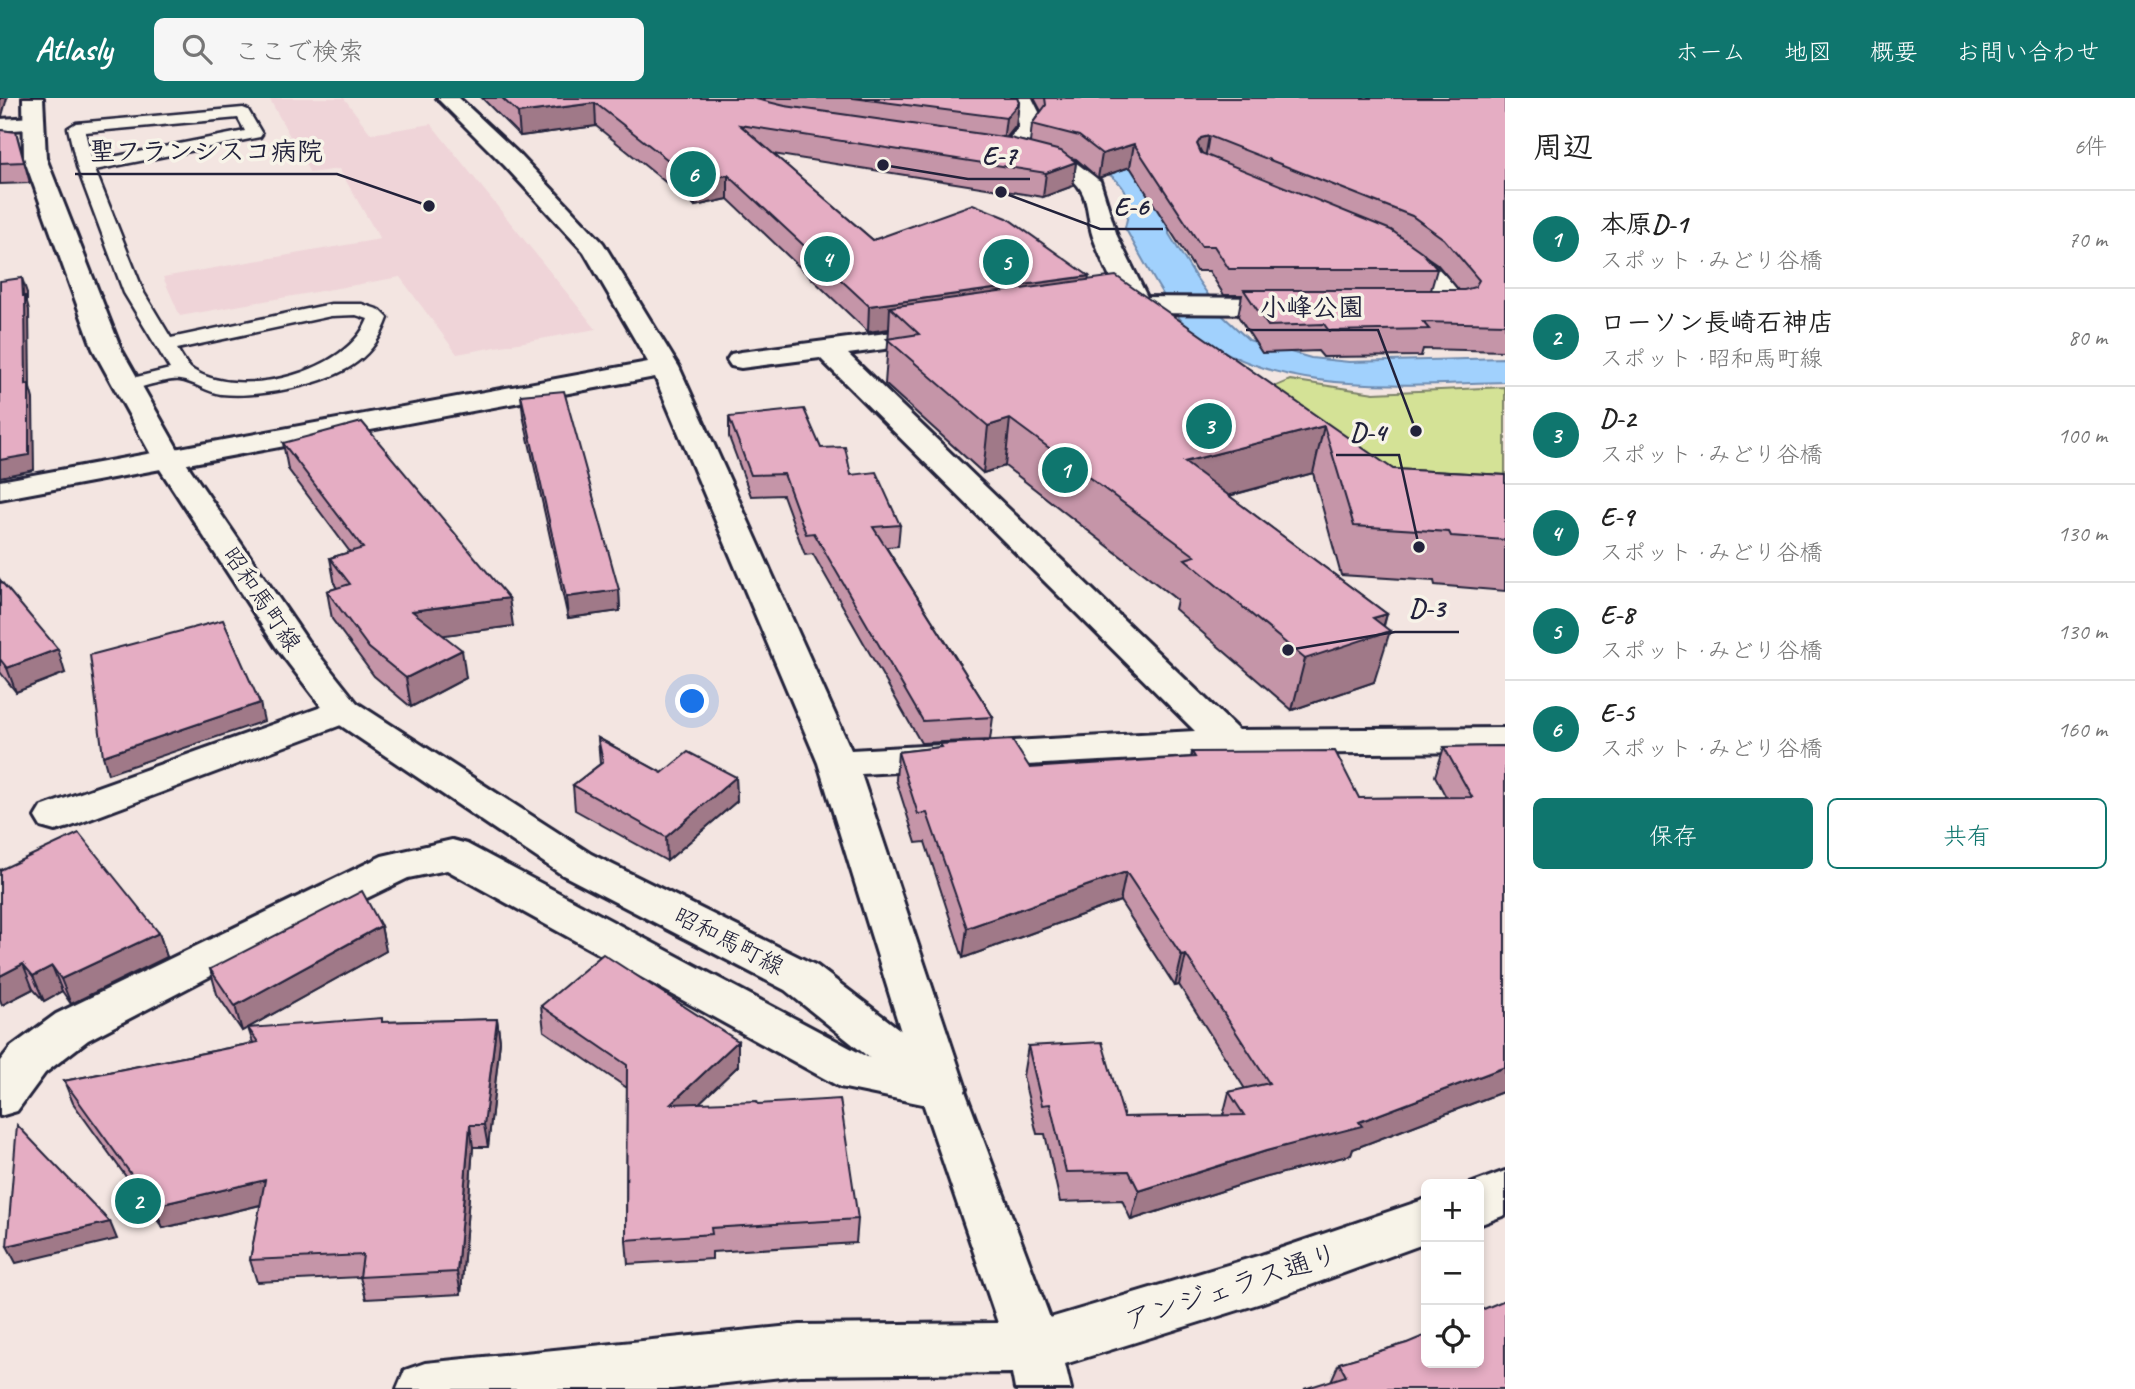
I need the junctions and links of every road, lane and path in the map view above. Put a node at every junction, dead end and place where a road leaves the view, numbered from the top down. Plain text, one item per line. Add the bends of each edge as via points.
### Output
1 (447, 98) edge
2 (1022, 98) edge
3 (22, 115) edge
4 (982, 148) edge
5 (1011, 151) junction
6 (85, 167) junction
7 (1370, 238) edge
8 (1138, 305) junction
9 (1317, 306) edge
10 (1396, 307) edge
11 (1083, 313) edge
12 (972, 330) edge
13 (1180, 340) edge
14 (166, 345) junction
15 (828, 350) junction
16 (741, 360) dead end
17 (665, 367) junction
18 (182, 373) junction
19 (127, 385) junction
20 (169, 460) junction
21 (0, 490) edge
22 (344, 711) junction
23 (1505, 740) edge
24 (1228, 742) junction
25 (838, 762) junction
26 (55, 817) dead end
27 (942, 1089) junction
28 (0, 1097) edge
29 (1505, 1193) edge
30 (1484, 1201) edge
31 (1421, 1223) edge
32 (1038, 1368) edge
33 (425, 1389) edge

1 - 17 street via 594,248
2 - 5 street via 1030,128
3 - 19 street, 昭和馬町線 via 107,349
4 - 5 street
5 - 8 street via 1067,167 1092,186 1105,236
6 - 6 lane via 76,128 243,113 254,134
6 - 14 lane via 134,293
7 - 10 street via 1395,248 1426,271 1456,306
8 - 9 street
8 - 11 street
8 - 13 street
12 - 15 street
14 - 18 lane
14 - 18 lane via 331,310 357,308 372,311 378,318 372,336 346,360 304,376 226,388
15 - 16 street
15 - 24 street
17 - 20 street
17 - 25 street
18 - 19 lane
19 - 20 street, 昭和馬町線
20 - 21 street
20 - 22 street, 昭和馬町線 via 293,647
22 - 26 street
22 - 27 street, 昭和馬町線 via 576,864 802,978
23 - 24 street
24 - 25 street
25 - 27 street
27 - 28 street via 857,1074 452,854 397,866 72,1027 27,1060
27 - 32 street
29 - 30 street
31 - 32 street, アンジェラス通り via 1261,1279
32 - 33 street via 800,1350

